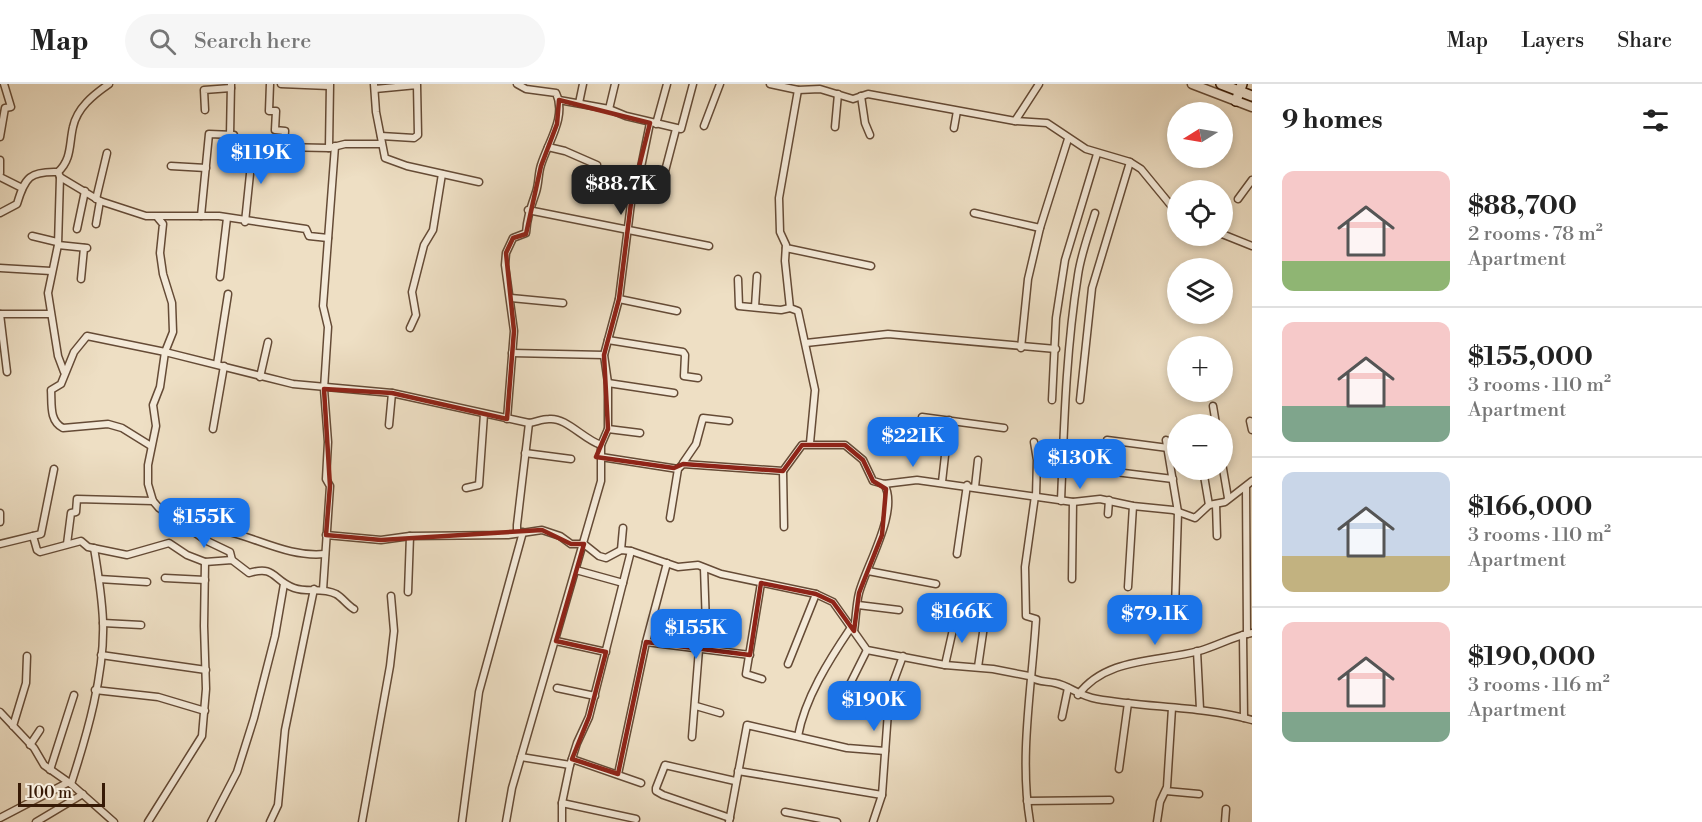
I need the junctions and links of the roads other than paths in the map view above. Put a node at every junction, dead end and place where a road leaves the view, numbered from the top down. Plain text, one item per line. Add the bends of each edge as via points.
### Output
1 (4, 84) edge
2 (109, 84) edge
3 (270, 84) edge
4 (281, 84) edge
5 (517, 84) edge
6 (583, 84) edge
7 (615, 84) edge
8 (667, 84) edge
9 (693, 84) edge
10 (720, 84) edge
11 (770, 84) edge
12 (1039, 84) edge
13 (1192, 84) edge
14 (1221, 84) edge
15 (329, 85) edge
16 (231, 86) edge
17 (375, 86) edge
18 (798, 90) junction
19 (1239, 92) edge
20 (838, 94) junction
21 (861, 96) junction
22 (1252, 96) edge
23 (559, 100) junction
24 (579, 103) junction
25 (1252, 107) edge
26 (609, 109) junction
27 (205, 110) dead end
28 (957, 111) junction
29 (1015, 121) junction
30 (653, 123) junction
31 (704, 126) dead end
32 (834, 127) dead end
33 (954, 128) dead end
34 (675, 129) junction
35 (870, 135) dead end
36 (231, 136) junction
37 (0, 137) edge
38 (1068, 139) junction
39 (381, 140) junction
40 (253, 145) junction
41 (284, 146) junction
42 (332, 147) junction
43 (548, 147) junction
44 (107, 153) dead end
45 (1097, 154) junction
46 (0, 160) edge
47 (1130, 162) junction
48 (597, 165) dead end
49 (171, 166) dead end
50 (206, 168) junction
51 (59, 174) junction
52 (442, 174) junction
53 (0, 175) edge
54 (1252, 180) edge
55 (479, 182) dead end
56 (22, 188) junction
57 (85, 191) junction
58 (632, 195) junction
59 (1238, 199) dead end
60 (98, 200) junction
61 (1167, 200) edge
62 (528, 210) junction
63 (0, 213) edge
64 (974, 213) dead end
65 (1095, 213) dead end
66 (201, 216) junction
67 (158, 218) junction
68 (226, 218) junction
69 (245, 222) junction
70 (96, 224) dead end
71 (1040, 228) junction
72 (78, 229) dead end
73 (629, 230) junction
74 (32, 236) dead end
75 (328, 238) junction
76 (1233, 238) edge
77 (57, 244) junction
78 (709, 246) dead end
79 (1252, 246) edge
80 (786, 248) junction
81 (872, 266) dead end
82 (0, 268) edge
83 (51, 271) junction
84 (220, 276) dead end
85 (757, 276) dead end
86 (81, 279) dead end
87 (738, 279) dead end
88 (228, 294) dead end
89 (511, 298) junction
90 (619, 299) junction
91 (563, 303) dead end
92 (755, 307) junction
93 (790, 308) junction
94 (677, 311) dead end
95 (0, 314) edge
96 (50, 314) junction
97 (410, 328) dead end
98 (608, 340) junction
99 (268, 342) dead end
100 (806, 343) junction
101 (1021, 348) junction
102 (1056, 349) junction
103 (165, 352) junction
104 (512, 352) junction
105 (604, 355) junction
106 (220, 365) junction
107 (7, 372) dead end
108 (64, 372) junction
109 (260, 377) junction
110 (698, 378) dead end
111 (608, 383) junction
112 (324, 389) junction
113 (392, 393) junction
114 (674, 393) dead end
115 (1052, 400) dead end
116 (1080, 400) dead end
117 (1213, 406) dead end
118 (484, 414) junction
119 (1214, 414) edge
120 (922, 417) dead end
121 (507, 419) junction
122 (949, 420) junction
123 (729, 421) dead end
124 (1250, 421) dead end
125 (529, 423) junction
126 (389, 425) dead end
127 (1004, 428) dead end
128 (213, 429) dead end
129 (608, 429) junction
130 (1252, 430) edge
131 (640, 433) dead end
132 (1107, 440) dead end
133 (1166, 440) dead end
134 (1034, 442) dead end
135 (810, 443) junction
136 (1167, 444) edge
137 (151, 446) junction
138 (601, 446) junction
139 (1167, 448) edge
140 (525, 453) junction
141 (601, 457) junction
142 (571, 459) dead end
143 (978, 460) dead end
144 (680, 466) junction
145 (54, 470) dead end
146 (1099, 470) dead end
147 (783, 471) junction
148 (1167, 478) edge
149 (1173, 480) edge
150 (1206, 480) edge
151 (1225, 480) edge
152 (1252, 481) edge
153 (942, 482) junction
154 (884, 484) junction
155 (967, 485) junction
156 (975, 487) junction
157 (1246, 487) junction
158 (466, 488) dead end
159 (1036, 496) junction
160 (1228, 498) junction
161 (1109, 500) junction
162 (153, 501) junction
163 (1061, 501) junction
164 (1073, 502) junction
165 (1212, 504) junction
166 (1133, 506) junction
167 (1179, 512) junction
168 (0, 513) edge
169 (1108, 514) dead end
170 (670, 518) dead end
171 (0, 522) edge
172 (784, 527) dead end
173 (623, 528) dead end
174 (191, 529) junction
175 (523, 532) junction
176 (326, 535) junction
177 (33, 536) junction
178 (410, 536) junction
179 (1217, 536) dead end
180 (0, 544) edge
181 (68, 544) junction
182 (584, 544) junction
183 (94, 548) junction
184 (621, 550) junction
185 (631, 551) junction
186 (325, 554) junction
187 (957, 554) dead end
188 (232, 561) junction
189 (206, 562) junction
190 (668, 563) junction
191 (704, 568) junction
192 (576, 570) junction
193 (868, 571) junction
194 (165, 578) dead end
195 (99, 579) junction
196 (1072, 579) dead end
197 (205, 580) junction
198 (147, 582) dead end
199 (623, 583) junction
200 (761, 583) junction
201 (284, 584) junction
202 (936, 584) dead end
203 (1128, 586) dead end
204 (314, 589) junction
205 (322, 590) junction
206 (408, 592) dead end
207 (816, 594) junction
208 (391, 596) dead end
209 (858, 605) junction
210 (354, 609) dead end
211 (1175, 609) dead end
212 (899, 610) dead end
213 (957, 616) dead end
214 (985, 619) dead end
215 (103, 623) junction
216 (141, 625) dead end
217 (852, 630) junction
218 (1247, 634) edge
219 (556, 641) junction
220 (646, 642) junction
221 (699, 649) junction
222 (867, 651) junction
223 (1197, 651) junction
224 (606, 652) junction
225 (101, 655) junction
226 (750, 655) junction
227 (27, 656) dead end
228 (903, 656) junction
229 (788, 664) dead end
230 (945, 665) junction
231 (978, 668) junction
232 (206, 670) junction
233 (762, 679) dead end
234 (1032, 679) junction
235 (557, 688) dead end
236 (1068, 688) junction
237 (95, 690) junction
238 (74, 695) dead end
239 (1078, 695) junction
240 (595, 696) junction
241 (1128, 703) junction
242 (834, 704) dead end
243 (696, 706) junction
244 (1172, 708) junction
245 (1200, 709) junction
246 (205, 711) junction
247 (0, 712) edge
248 (720, 713) dead end
249 (1062, 717) dead end
250 (1244, 718) junction
251 (1252, 720) edge
252 (13, 726) junction
253 (40, 730) dead end
254 (798, 736) junction
255 (692, 737) dead end
256 (30, 745) junction
257 (885, 751) junction
258 (521, 757) junction
259 (571, 762) junction
260 (1119, 769) dead end
261 (50, 770) junction
262 (738, 771) junction
263 (618, 774) junction
264 (735, 781) junction
265 (641, 783) dead end
266 (69, 784) junction
267 (1166, 791) junction
268 (83, 794) junction
269 (1199, 794) dead end
270 (882, 795) junction
271 (1110, 800) dead end
272 (1027, 801) junction
273 (562, 803) junction
274 (1226, 809) dead end
275 (785, 812) dead end
276 (0, 818) edge
277 (636, 819) dead end
278 (730, 820) edge
279 (36, 822) edge
280 (114, 822) edge
281 (148, 822) edge
282 (211, 822) edge
283 (270, 822) edge
284 (362, 822) edge
285 (462, 822) edge
286 (506, 822) edge
287 (562, 822) edge
288 (837, 822) edge
289 (873, 822) edge
290 (1030, 822) edge
291 (1157, 822) edge
292 (1225, 822) edge

1 - 37 street via 11,107 5,108
2 - 51 street via 82,107 73,126 70,153
3 - 41 street via 269,111 276,111 274,130 285,131
4 - 15 street
5 - 23 street via 556,93
6 - 24 street
7 - 26 street
8 - 30 street
9 - 34 street via 681,129
10 - 31 street
11 - 18 street
12 - 29 street
13 - 19 street
14 - 19 main road
15 - 42 street
16 - 27 street via 204,90
16 - 36 street
17 - 39 street
17 - 39 street via 417,85 418,135
18 - 20 street via 820,89
18 - 80 street via 779,198 780,232
19 - 22 main road
19 - 25 street
20 - 21 street via 853,99
20 - 32 street
21 - 28 street via 868,94
21 - 35 street
23 - 24 street
23 - 43 street via 557,124
24 - 26 street
26 - 30 street
28 - 29 street
28 - 33 street
29 - 38 street via 1047,123
30 - 34 street
30 - 58 street
34 - 58 street via 658,198
36 - 40 street via 234,135 236,146
36 - 50 street via 209,134
38 - 45 street
38 - 71 street
39 - 42 street
39 - 52 street via 385,158
40 - 41 street
40 - 69 street
41 - 42 street
42 - 75 street
43 - 48 street
43 - 62 street
44 - 60 street
45 - 47 street
45 - 102 street via 1065,260 1056,318
46 - 53 street
47 - 61 street
47 - 116 street via 1092,288
49 - 50 street
50 - 66 street
51 - 56 street via 38,171
51 - 57 street
51 - 77 street
52 - 55 street
52 - 97 street via 433,230 424,245 412,292 416,315
53 - 56 street
54 - 59 street
56 - 63 street via 17,204
57 - 60 street
57 - 72 street
58 - 73 street
60 - 67 street
60 - 70 street
62 - 73 street
62 - 89 street via 526,233 513,238 506,253
64 - 71 street
65 - 163 street via 1078,273 1073,312
66 - 67 street
66 - 68 street
67 - 103 street via 163,224 163,274 172,303 173,332
68 - 69 street
68 - 84 street
69 - 75 street via 306,229 309,236
71 - 101 street via 1028,279
73 - 78 street
73 - 90 street
74 - 77 street
75 - 112 street via 323,306 328,327
76 - 79 street
77 - 83 street
77 - 86 street via 86,248
80 - 81 street
80 - 93 street
82 - 83 street
83 - 96 street
85 - 92 street
87 - 92 street via 738,306
88 - 106 street
89 - 91 street
89 - 104 street
90 - 94 street
90 - 98 street
92 - 93 street
93 - 100 street via 798,311
95 - 96 street
95 - 107 street
96 - 108 street
98 - 105 street
98 - 110 street via 683,352 684,376
99 - 109 street
100 - 101 street via 888,334
100 - 135 street via 815,390
101 - 102 street
102 - 115 street
103 - 106 street
103 - 108 street via 87,336
103 - 137 street via 153,405 156,426
104 - 105 street
104 - 121 street
105 - 111 street
106 - 109 street
106 - 128 street
108 - 137 street via 61,384 51,390 57,425 63,428 108,424
109 - 112 street
111 - 114 street
111 - 129 street
112 - 113 street via 359,388
112 - 176 street via 326,479 330,486
113 - 118 street
113 - 126 street
117 - 119 street
118 - 121 street
118 - 158 street via 479,485
120 - 122 street
121 - 125 street
122 - 127 street
122 - 153 street
123 - 144 street via 703,418 696,444
124 - 130 street
125 - 138 street via 549,418 562,421
125 - 140 street
129 - 131 street
129 - 138 street
132 - 139 street
133 - 136 street
134 - 159 street
135 - 147 street via 802,445
135 - 154 street via 845,445 863,460 873,481
137 - 162 street via 148,484
138 - 141 street
140 - 142 street
140 - 175 street via 517,525 517,532
141 - 144 street
141 - 182 street via 601,481
143 - 156 street
144 - 147 street
144 - 170 street
145 - 177 street via 41,534
146 - 148 street
147 - 172 street
149 - 167 street
150 - 165 street
151 - 160 street
152 - 157 street
153 - 154 street
153 - 155 street
154 - 193 street via 885,519
155 - 156 street
155 - 187 street
156 - 159 street
157 - 160 street
157 - 218 street
159 - 163 street
159 - 234 street via 1025,572 1026,616 1036,619
160 - 165 street
161 - 164 street
161 - 166 street
161 - 169 street
162 - 174 street
162 - 181 street via 77,499 76,512 71,513
163 - 164 street
164 - 196 street
165 - 167 street via 1195,518
165 - 179 street
166 - 167 street
166 - 203 street
167 - 211 street
168 - 171 street
173 - 184 street
174 - 186 street via 223,529 307,556
174 - 188 street via 230,552
175 - 178 street
175 - 182 street via 542,530 571,544
175 - 285 street via 479,692
176 - 178 street via 381,540
176 - 186 street
177 - 180 street
177 - 181 street via 40,552
178 - 206 street
181 - 183 street via 81,541
182 - 184 street via 606,558
182 - 192 street
183 - 189 street via 127,555 169,543
183 - 195 street
184 - 185 street
185 - 190 street
185 - 199 street
186 - 205 street
188 - 189 street
188 - 201 street via 249,573 271,571
189 - 197 street
190 - 191 street
190 - 220 street
191 - 200 street
191 - 221 street via 706,625
192 - 199 street
192 - 219 street
193 - 202 street
193 - 209 street
194 - 197 street
195 - 198 street
195 - 215 street
197 - 232 street
199 - 224 street
200 - 207 street
200 - 226 street
201 - 204 street via 297,590
201 - 282 street via 254,718 237,772
204 - 205 street
204 - 283 street via 285,730 278,805
205 - 210 street via 335,594
207 - 217 street via 834,602
207 - 229 street
208 - 284 street via 394,631 390,666
209 - 212 street
209 - 217 street
213 - 230 street
214 - 231 street
215 - 216 street
215 - 225 street
217 - 222 street
217 - 254 street via 834,653 803,711
218 - 223 street
218 - 250 street
219 - 224 street
219 - 258 street
220 - 221 street
220 - 263 street
221 - 226 street
221 - 243 street
222 - 228 street
222 - 242 street via 848,688
223 - 239 street via 1110,670
223 - 245 street
224 - 240 street
225 - 232 street
225 - 237 street
226 - 233 street via 747,675
227 - 252 street via 26,683
228 - 230 street
228 - 257 street via 891,693
230 - 231 street
231 - 234 street
232 - 246 street
234 - 236 street
234 - 272 street
235 - 240 street
236 - 239 street
236 - 249 street
237 - 246 street via 158,697
237 - 266 street via 84,746
238 - 261 street
239 - 241 street
240 - 259 street
241 - 244 street
241 - 260 street
243 - 248 street
243 - 255 street
244 - 245 street
244 - 267 street
245 - 250 street
246 - 281 street via 202,736
247 - 252 street
250 - 251 street
252 - 256 street
253 - 256 street
254 - 257 street via 847,748
254 - 262 street via 747,725
256 - 261 street
257 - 270 street
258 - 259 street
258 - 286 street
259 - 263 street
259 - 273 street
261 - 266 street
262 - 264 street
262 - 270 street
263 - 265 street
264 - 278 street
264 - 278 street via 665,765 656,788 663,795
266 - 268 street
266 - 276 street
267 - 269 street
267 - 291 street
268 - 279 street
268 - 280 street
270 - 289 street
271 - 272 street
272 - 290 street
273 - 277 street
273 - 287 street
274 - 292 street
275 - 288 street

